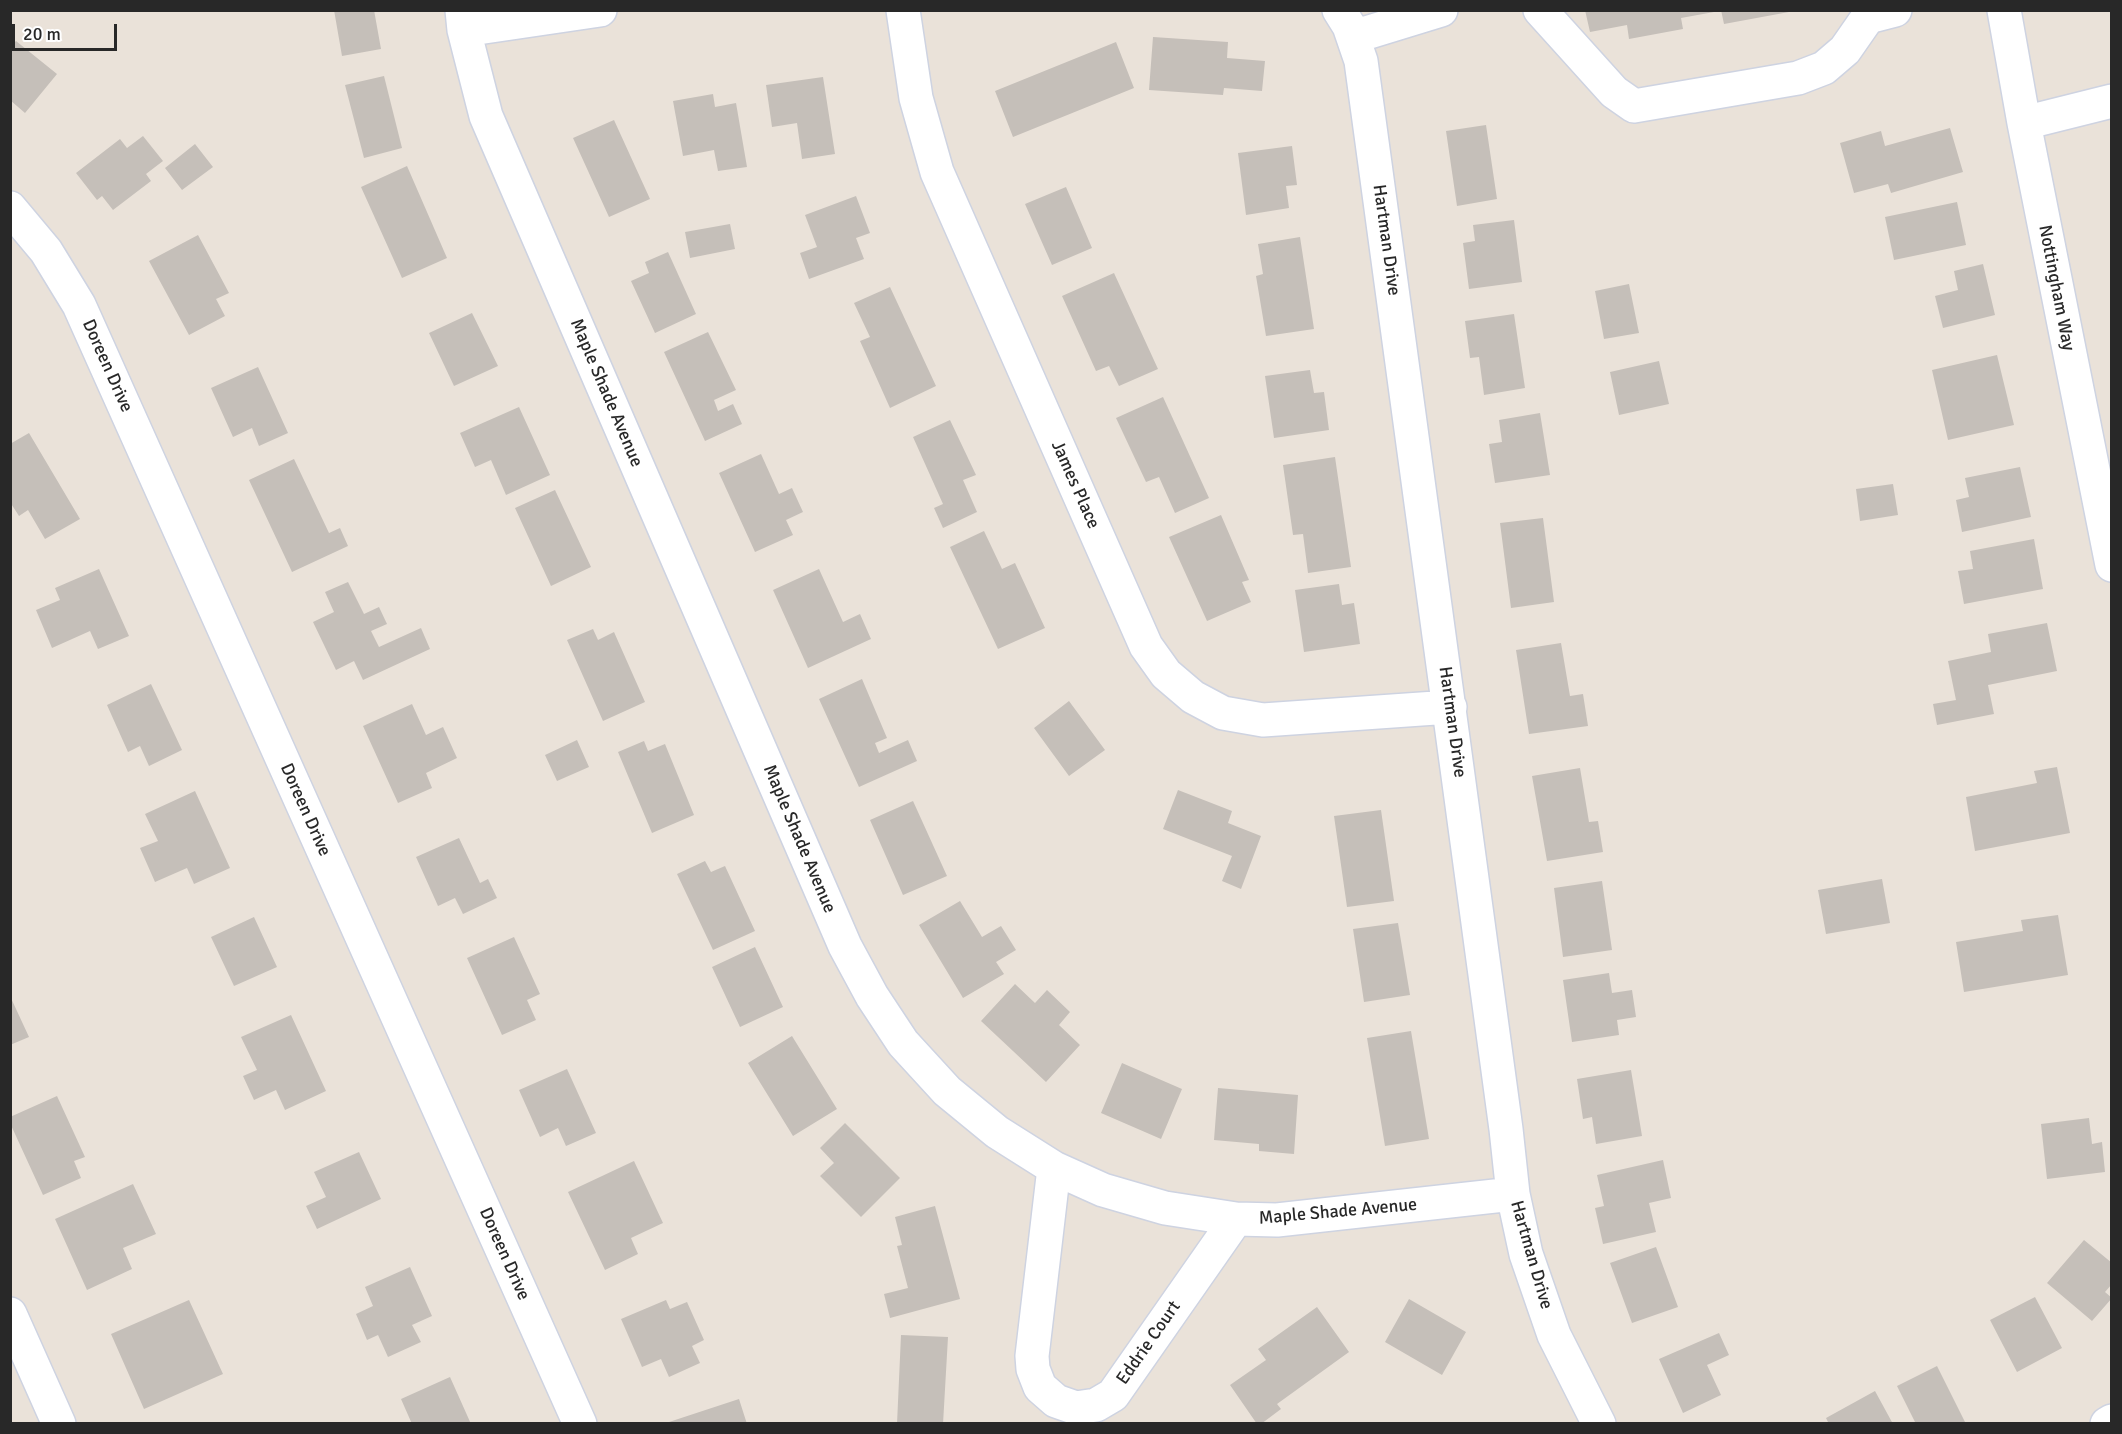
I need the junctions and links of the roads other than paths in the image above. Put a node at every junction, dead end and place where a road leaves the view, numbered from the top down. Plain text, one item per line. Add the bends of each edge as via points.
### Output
1 (600, 10) edge
2 (903, 10) edge
3 (1441, 10) edge
4 (1540, 10) edge
5 (1895, 10) edge
6 (2004, 10) edge
7 (463, 20) edge
8 (1346, 24) edge
9 (2112, 101) edge
10 (2024, 123) junction
11 (10, 208) edge
12 (2112, 565) edge
13 (1450, 707) junction
14 (1054, 1168) junction
15 (1513, 1194) junction
16 (1236, 1219) junction
17 (10, 1314) edge
18 (2112, 1421) edge
19 (59, 1424) edge
20 (580, 1424) edge
21 (1599, 1424) edge
22 (2107, 1424) edge

1 - 7 street
2 - 13 street, James Place via 916,98 937,172 1146,646 1166,674 1192,697 1223,713 1263,720
3 - 8 street
4 - 5 street via 1614,92 1634,106 1798,78 1824,68 1845,50 1868,17
6 - 10 street, Nottingham Way
7 - 14 street, Maple Shade Avenue via 486,116 845,946 903,1043 947,1091 997,1132
8 - 13 street, Hartman Drive via 1361,61
9 - 10 street
10 - 12 street, Nottingham Way
11 - 20 street, Doreen Drive via 46,251 79,305
13 - 15 street, Hartman Drive
14 - 16 street, Maple Shade Avenue via 1103,1190 1165,1208
14 - 16 street, Eddrie Court via 1033,1369 1040,1387 1056,1401 1076,1408 1096,1405 1113,1395
15 - 16 street, Maple Shade Avenue via 1277,1220
15 - 21 street, Hartman Drive via 1526,1254 1554,1335
17 - 19 street
18 - 22 street

